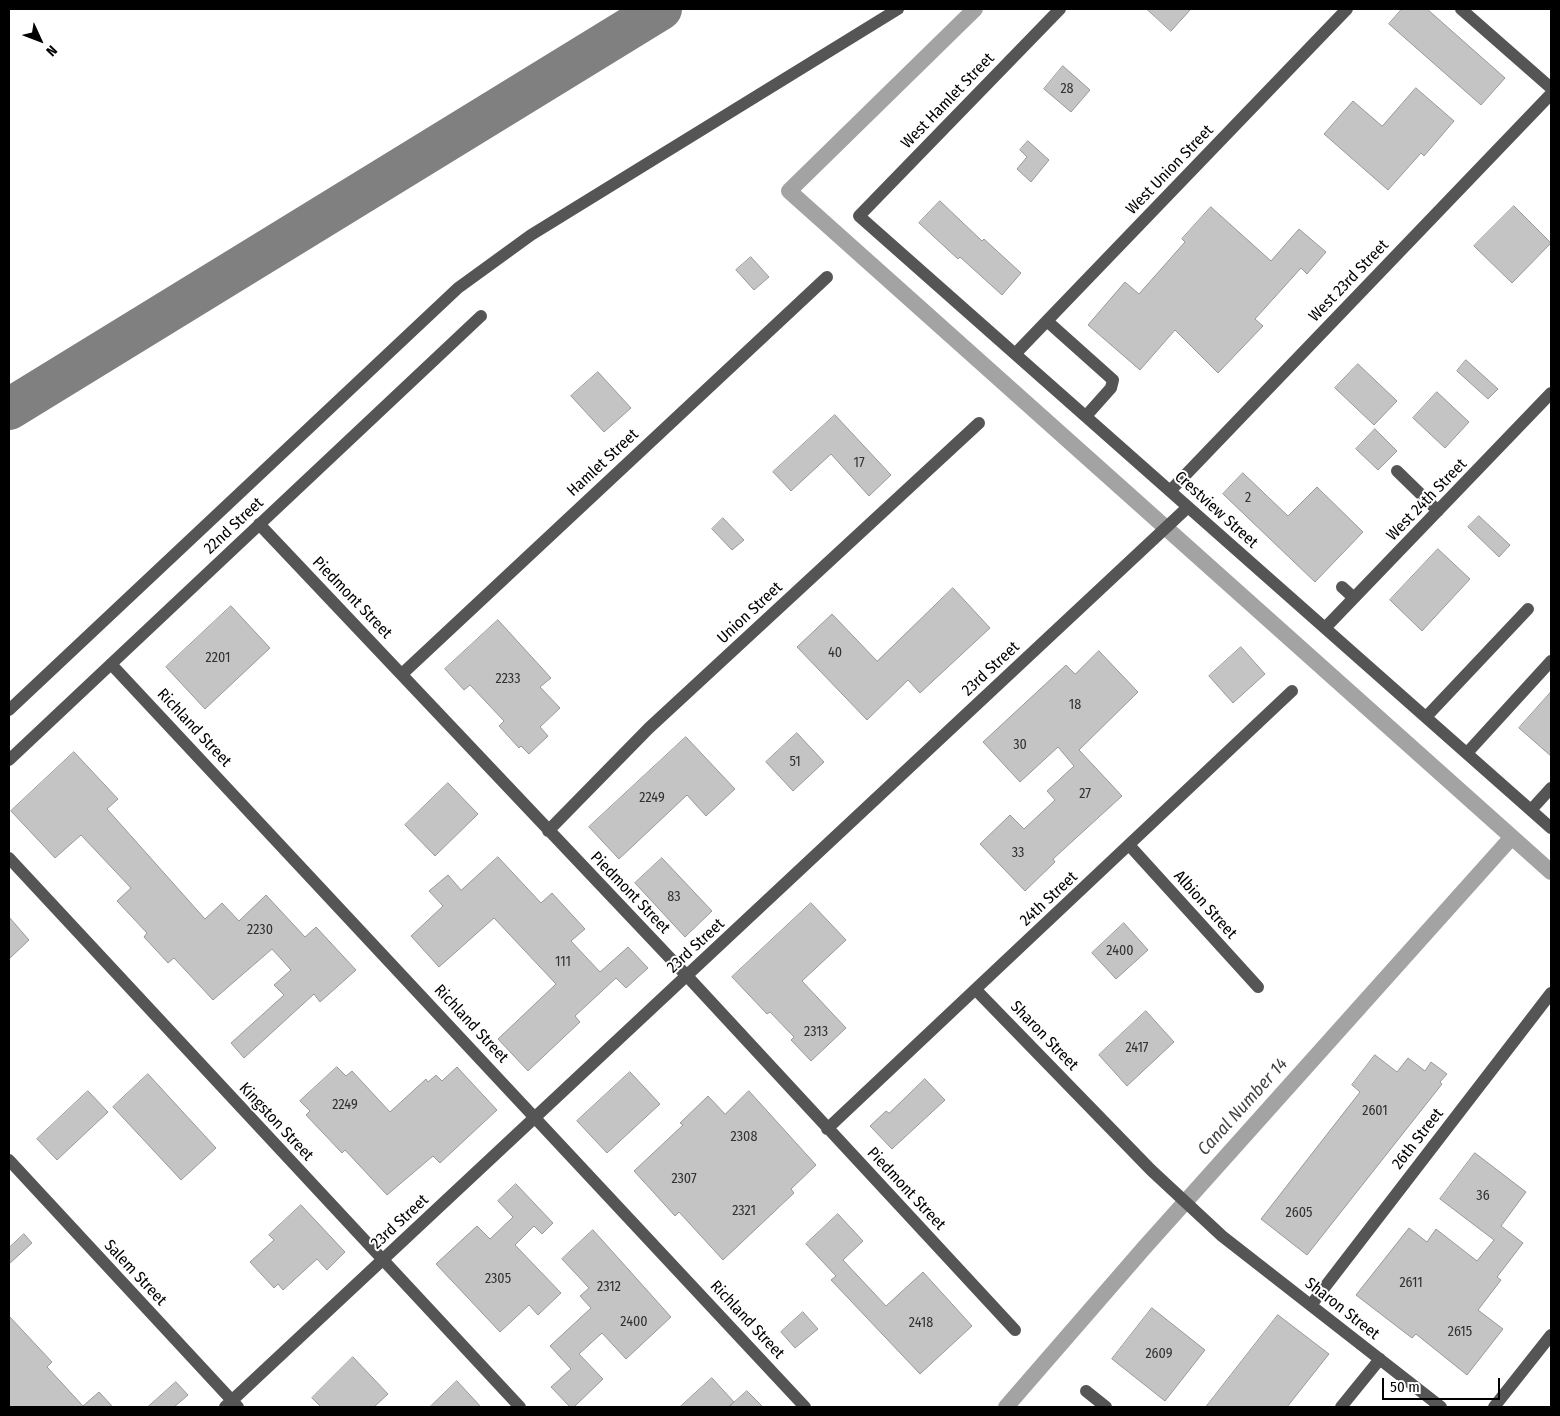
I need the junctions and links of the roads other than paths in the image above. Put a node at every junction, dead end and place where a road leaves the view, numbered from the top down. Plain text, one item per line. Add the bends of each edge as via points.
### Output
1 (898, 9) edge
2 (1060, 9) edge
3 (1347, 9) edge
4 (1461, 9) edge
5 (1551, 88) edge
6 (1551, 94) edge
7 (859, 216) joint
8 (827, 277) dead end
9 (481, 316) dead end
10 (1046, 321) junction
11 (1016, 353) junction
12 (1551, 394) edge
13 (1086, 416) junction
14 (979, 423) dead end
15 (1397, 471) dead end
16 (1170, 491) junction
17 (1188, 507) junction
18 (1438, 511) junction
19 (260, 524) junction
20 (1342, 587) dead end
21 (1354, 598) junction
22 (1528, 609) dead end
23 (1326, 628) junction
24 (1551, 661) edge
25 (111, 664) junction
26 (402, 674) junction
27 (1292, 691) dead end
28 (9, 710) edge
29 (1426, 717) junction
30 (1467, 753) junction
31 (9, 760) edge
32 (1551, 788) edge
33 (1531, 810) junction
34 (1551, 828) edge
35 (548, 831) junction
36 (1129, 845) junction
37 (9, 858) edge
38 (687, 976) junction
39 (1258, 987) dead end
40 (976, 990) junction
41 (1551, 993) edge
42 (536, 1118) junction
43 (827, 1129) junction
44 (9, 1160) edge
45 (382, 1260) junction
46 (1311, 1305) junction
47 (1015, 1330) dead end
48 (1551, 1335) edge
49 (1380, 1359) junction
50 (1086, 1391) dead end
51 (232, 1405) edge
52 (520, 1407) edge
53 (805, 1407) edge
54 (1106, 1407) edge
55 (1340, 1407) edge
56 (1441, 1407) edge
57 (1494, 1407) edge

1 - 28 street via 531,236 458,288
2 - 7 street, West Hamlet Street
3 - 10 street, West Union Street
4 - 5 street
6 - 16 street, West 23rd Street
7 - 11 street, Crestview Street
8 - 26 street, Hamlet Street
9 - 19 street, 22nd Street
10 - 11 street, West Union Street
10 - 13 street via 1113,380 1111,388
11 - 13 street, Crestview Street
12 - 18 street, West 24th Street
13 - 16 street, Crestview Street
14 - 35 street, Union Street via 650,728
15 - 18 street
16 - 17 street, Crestview Street
17 - 23 street, Crestview Street
17 - 38 street, 23rd Street
18 - 21 street, West 24th Street
19 - 25 street, 22nd Street
19 - 26 street, Piedmont Street
20 - 21 street
21 - 23 street, West 24th Street
22 - 29 street
23 - 29 street, Crestview Street
24 - 30 street
25 - 31 street, 22nd Street
25 - 42 street, Richland Street
26 - 35 street, Piedmont Street
27 - 36 street, 24th Street
29 - 30 street, Crestview Street
30 - 33 street, Crestview Street
32 - 33 street
33 - 34 street, Crestview Street
35 - 38 street, Piedmont Street
36 - 39 street, Albion Street
36 - 40 street, 24th Street
37 - 45 street, Kingston Street
38 - 42 street, 23rd Street
38 - 43 street, Piedmont Street
40 - 43 street, 24th Street
40 - 46 street, Sharon Street via 1151,1170 1222,1236
41 - 46 street, 26th Street
42 - 45 street, 23rd Street
42 - 53 street, Richland Street
43 - 47 street, Piedmont Street
44 - 51 street, Salem Street
45 - 51 street, 23rd Street
45 - 52 street, Kingston Street
46 - 49 street, Sharon Street
48 - 57 street
49 - 55 street
49 - 56 street, Sharon Street
50 - 54 street

